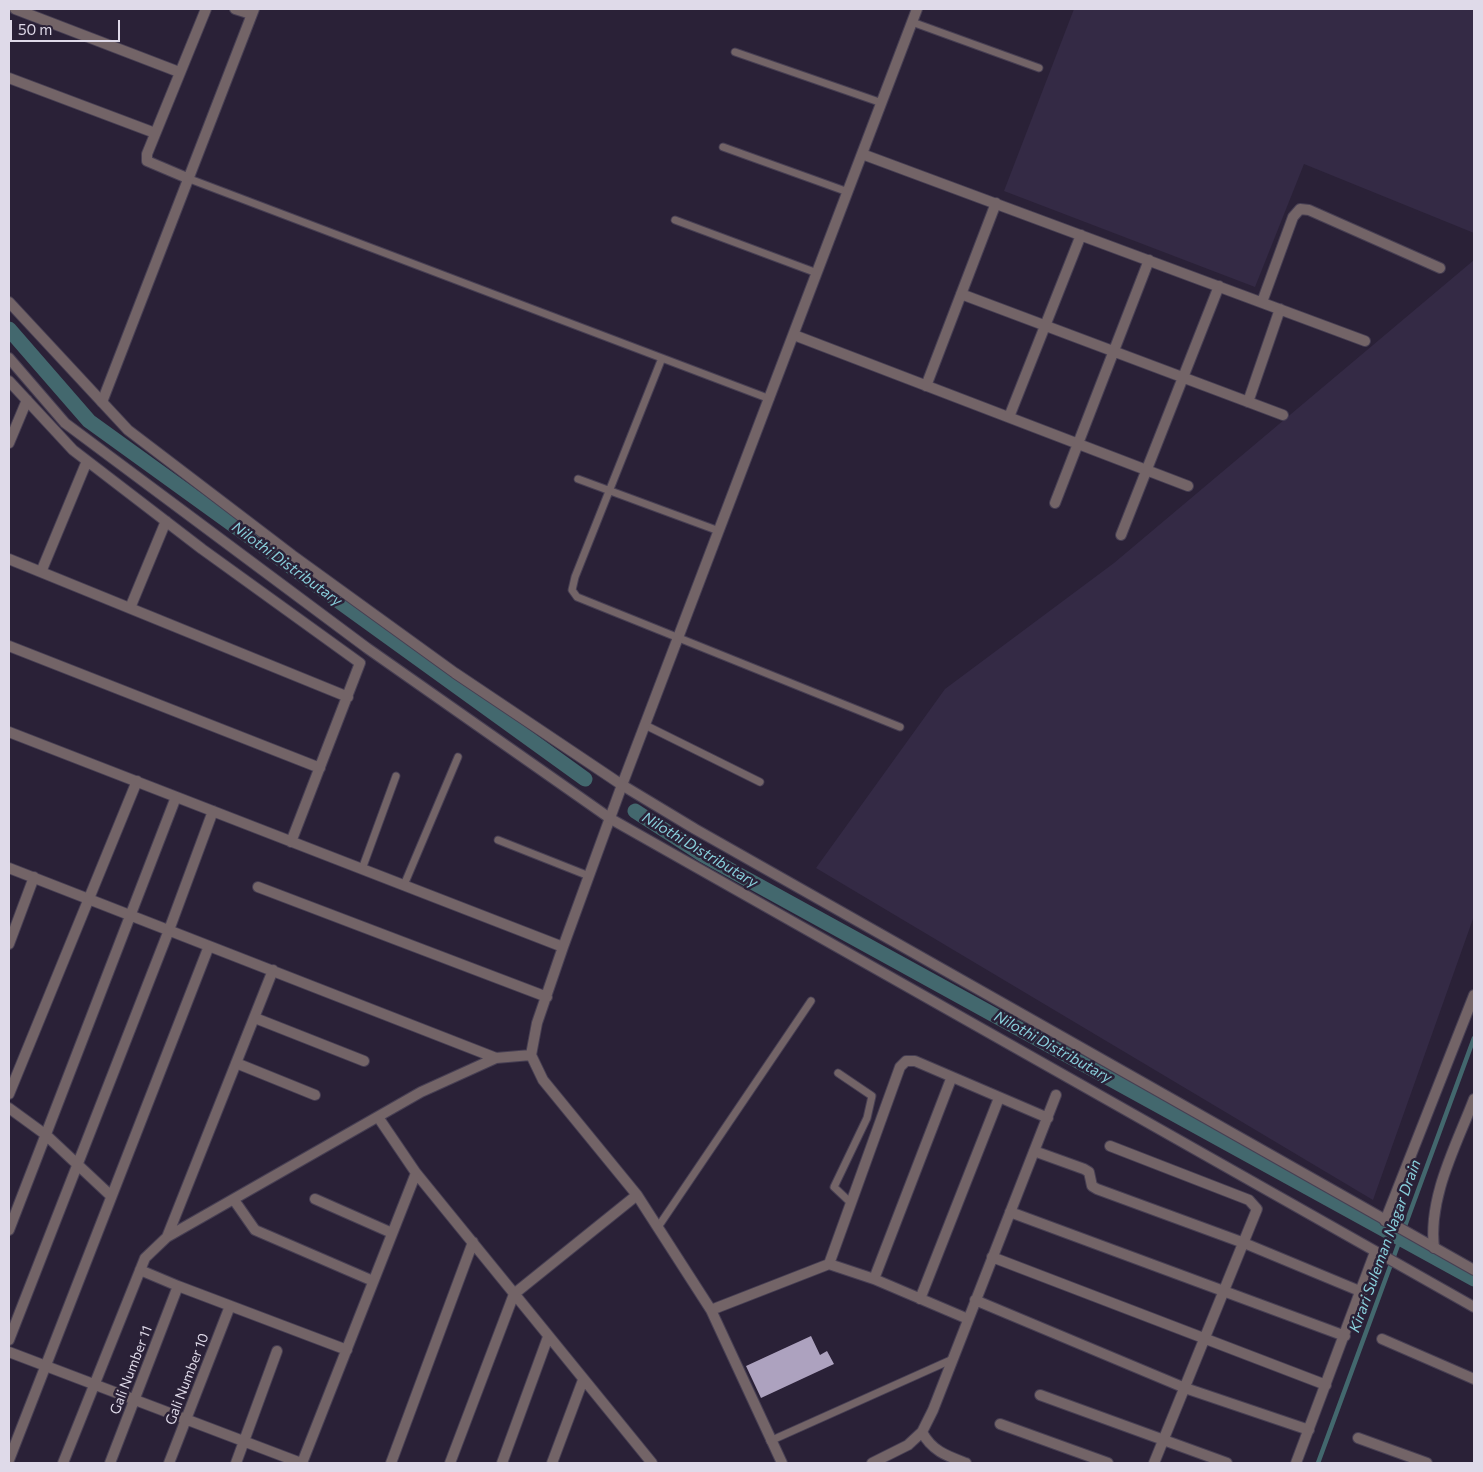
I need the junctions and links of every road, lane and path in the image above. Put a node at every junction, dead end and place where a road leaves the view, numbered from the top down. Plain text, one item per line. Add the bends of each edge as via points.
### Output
1 (15, 9) edge
2 (206, 9) edge
3 (235, 9) edge
4 (917, 9) edge
5 (252, 12) edge
6 (912, 22) junction
7 (735, 52) dead end
8 (1040, 68) dead end
9 (179, 72) junction
10 (9, 78) edge
11 (882, 103) junction
12 (155, 133) junction
13 (723, 147) dead end
14 (862, 154) junction
15 (187, 178) junction
16 (848, 192) junction
17 (996, 203) junction
18 (676, 220) dead end
19 (1081, 235) junction
20 (1149, 260) junction
21 (1440, 268) dead end
22 (818, 273) junction
23 (1219, 286) junction
24 (961, 294) junction
25 (9, 302) edge
26 (1262, 302) junction
27 (1280, 309) junction
28 (1045, 326) junction
29 (794, 335) junction
30 (1365, 341) dead end
31 (1113, 352) junction
32 (9, 358) edge
33 (662, 358) junction
34 (1183, 378) junction
35 (9, 381) edge
36 (926, 386) junction
37 (770, 399) junction
38 (27, 400) junction
39 (102, 402) junction
40 (1248, 402) junction
41 (1283, 414) dead end
42 (1009, 417) junction
43 (9, 443) edge
44 (1078, 444) junction
45 (87, 461) junction
46 (1146, 470) junction
47 (578, 479) dead end
48 (1188, 486) dead end
49 (611, 491) junction
50 (1055, 503) dead end
51 (166, 521) junction
52 (719, 531) junction
53 (1121, 535) dead end
54 (9, 559) edge
55 (40, 572) junction
56 (130, 608) junction
57 (678, 638) junction
58 (9, 646) edge
59 (367, 648) junction
60 (360, 664) junction
61 (348, 697) junction
62 (645, 725) junction
63 (900, 727) dead end
64 (9, 732) edge
65 (458, 757) dead end
66 (320, 768) junction
67 (396, 776) dead end
68 (137, 781) junction
69 (760, 782) dead end
70 (622, 785) junction
71 (176, 797) junction
72 (213, 811) junction
73 (611, 820) junction
74 (498, 840) dead end
75 (291, 842) junction
76 (9, 868) edge
77 (362, 869) junction
78 (589, 876) junction
79 (34, 878) junction
80 (404, 886) junction
81 (258, 887) dead end
82 (88, 898) junction
83 (130, 915) junction
84 (169, 930) junction
85 (9, 944) edge
86 (208, 946) junction
87 (562, 947) junction
88 (273, 970) junction
89 (1474, 995) edge
90 (547, 997) junction
91 (811, 1001) dead end
92 (255, 1018) junction
93 (531, 1055) junction
94 (496, 1058) junction
95 (364, 1061) dead end
96 (236, 1063) junction
97 (838, 1073) dead end
98 (951, 1079) junction
99 (9, 1094) edge
100 (316, 1095) dead end
101 (1056, 1095) dead end
102 (999, 1098) junction
103 (1474, 1099) edge
104 (9, 1108) edge
105 (378, 1117) junction
106 (1048, 1118) junction
107 (46, 1135) junction
108 (1110, 1146) dead end
109 (1034, 1151) junction
110 (77, 1164) junction
111 (416, 1173) junction
112 (110, 1195) junction
113 (637, 1195) junction
114 (315, 1199) dead end
115 (234, 1200) junction
116 (851, 1203) junction
117 (1010, 1212) junction
118 (1385, 1221) junction
119 (658, 1227) junction
120 (9, 1230) edge
121 (392, 1233) junction
122 (167, 1237) junction
123 (473, 1242) junction
124 (1244, 1243) junction
125 (1434, 1248) junction
126 (1377, 1253) junction
127 (992, 1257) junction
128 (828, 1264) junction
129 (140, 1270) junction
130 (1474, 1270) edge
131 (874, 1279) junction
132 (373, 1281) junction
133 (178, 1286) junction
134 (1224, 1292) junction
135 (1362, 1292) junction
136 (514, 1294) junction
137 (920, 1299) junction
138 (975, 1300) junction
139 (230, 1306) junction
140 (1474, 1307) edge
141 (712, 1310) junction
142 (968, 1320) junction
143 (1345, 1336) junction
144 (548, 1337) junction
145 (1205, 1339) junction
146 (1382, 1339) dead end
147 (9, 1340) edge
148 (347, 1350) junction
149 (277, 1351) dead end
150 (9, 1352) edge
151 (953, 1359) junction
152 (44, 1365) junction
153 (1474, 1379) edge
154 (583, 1380) junction
155 (94, 1384) junction
156 (1326, 1385) junction
157 (1185, 1388) junction
158 (1040, 1396) dead end
159 (134, 1400) junction
160 (186, 1419) junction
161 (1000, 1424) dead end
162 (1309, 1430) junction
163 (922, 1432) junction
164 (1358, 1438) dead end
165 (1164, 1440) junction
166 (770, 1441) junction
167 (245, 1442) junction
168 (9, 1460) edge
169 (63, 1463) edge
170 (110, 1463) edge
171 (169, 1463) edge
172 (236, 1463) edge
173 (302, 1463) edge
174 (391, 1463) edge
175 (450, 1463) edge
176 (502, 1463) edge
177 (552, 1463) edge
178 (652, 1463) edge
179 (782, 1463) edge
180 (872, 1463) edge
181 (966, 1463) edge
182 (1108, 1463) edge
183 (1154, 1463) edge
184 (1227, 1463) edge
185 (1296, 1463) edge
186 (1427, 1463) edge

1 - 9 street
2 - 9 street
3 - 5 street
4 - 6 street
5 - 15 street
6 - 8 lane
6 - 11 street
7 - 11 lane
9 - 12 street
10 - 12 street
11 - 14 street
12 - 15 street via 147,161
13 - 16 lane
14 - 16 street
14 - 17 street
15 - 33 lane
15 - 39 street
16 - 22 street
17 - 19 street
17 - 24 street
18 - 22 lane
19 - 20 street
19 - 28 street
20 - 23 street
20 - 31 street
21 - 26 street via 1309,210 1300,209 1293,217
22 - 29 street
23 - 26 street
23 - 34 street
24 - 28 street
24 - 36 street
25 - 39 street
26 - 27 street
27 - 30 street
27 - 40 street
28 - 31 street
28 - 42 street
29 - 36 street
29 - 37 street
31 - 34 street
31 - 44 street
32 - 59 street via 64,423
33 - 37 lane
33 - 49 lane
34 - 40 street
34 - 46 street
35 - 38 street
36 - 42 street
37 - 52 street
38 - 43 street
38 - 45 street
39 - 70 street via 128,430 299,560 455,673
40 - 41 street
42 - 44 street
44 - 46 street
44 - 50 street
45 - 51 street
45 - 55 street
46 - 48 street
46 - 53 street
47 - 49 lane
49 - 52 lane
49 - 57 lane via 572,590 577,597
51 - 56 street
51 - 60 street
52 - 57 street
54 - 55 street
55 - 56 street
56 - 61 street
57 - 62 street
57 - 63 lane
58 - 66 street
59 - 60 street
59 - 73 street
60 - 61 street
61 - 66 street
62 - 69 lane
62 - 70 street
64 - 68 street
65 - 80 lane
66 - 75 street
67 - 77 lane
68 - 71 street
68 - 82 street
70 - 73 street
70 - 118 street
71 - 72 street
71 - 83 street
72 - 75 street
72 - 84 street
73 - 78 street
73 - 126 street
74 - 78 lane
75 - 77 street
76 - 79 street
77 - 80 street
78 - 87 street
79 - 82 street
79 - 85 street
80 - 87 street
81 - 90 street
82 - 83 street
82 - 99 street
83 - 84 street
83 - 107 street
84 - 86 street
84 - 110 street
86 - 88 street
86 - 112 street
87 - 90 street
88 - 92 street
88 - 94 street
89 - 118 street
90 - 93 street
91 - 119 lane
92 - 95 street
92 - 96 street
93 - 94 street
93 - 113 street via 542,1080
94 - 105 street via 421,1092
96 - 100 street
96 - 122 street
97 - 116 lane via 872,1096 867,1118 834,1188
98 - 102 street
98 - 116 street via 914,1061 906,1061 900,1067
98 - 131 street
101 - 106 street
102 - 106 street
102 - 137 street
103 - 125 street via 1436,1201 1432,1227
104 - 107 street
105 - 111 street
105 - 115 street
106 - 109 street
107 - 110 street
107 - 120 street
108 - 124 street via 1249,1200 1257,1209
109 - 117 street
109 - 124 street via 1089,1172 1092,1186 1097,1189
110 - 112 street
110 - 147 street
111 - 121 street
111 - 123 street
112 - 152 street
113 - 119 street
113 - 136 street
114 - 121 street
115 - 122 street
115 - 132 street via 255,1230
116 - 128 street
117 - 127 street
117 - 134 street
118 - 125 street
119 - 141 street
121 - 132 street
122 - 129 street via 145,1258
123 - 136 street
123 - 174 street
124 - 134 street
124 - 135 street
125 - 130 street
126 - 135 street
126 - 140 street
127 - 138 street
127 - 145 street
128 - 131 street
128 - 141 street
129 - 133 street
129 - 155 street
131 - 137 street
132 - 148 street
133 - 139 street
133 - 159 street, Gali Number 11
134 - 143 street
134 - 145 street
135 - 143 street
136 - 144 street
136 - 175 street
137 - 142 street
138 - 142 street
138 - 157 street
139 - 148 street
139 - 160 street, Gali Number 10
141 - 166 street
142 - 151 street
143 - 156 street
144 - 154 street
144 - 176 street
145 - 156 street
145 - 157 street
146 - 153 street
148 - 173 street
149 - 167 street
150 - 152 street
151 - 163 street
151 - 166 lane
152 - 155 street
152 - 168 street
154 - 177 street
154 - 178 street
155 - 159 street
155 - 169 street
156 - 162 street
157 - 162 street
157 - 165 street
158 - 165 street
159 - 160 street
159 - 170 street, Gali Number 11
160 - 167 street
160 - 171 street, Gali Number 10
161 - 182 street
162 - 185 street
163 - 180 street via 908,1444
163 - 181 street via 929,1445
164 - 186 street
165 - 183 street
165 - 184 street
166 - 179 street
167 - 172 street
167 - 173 street

